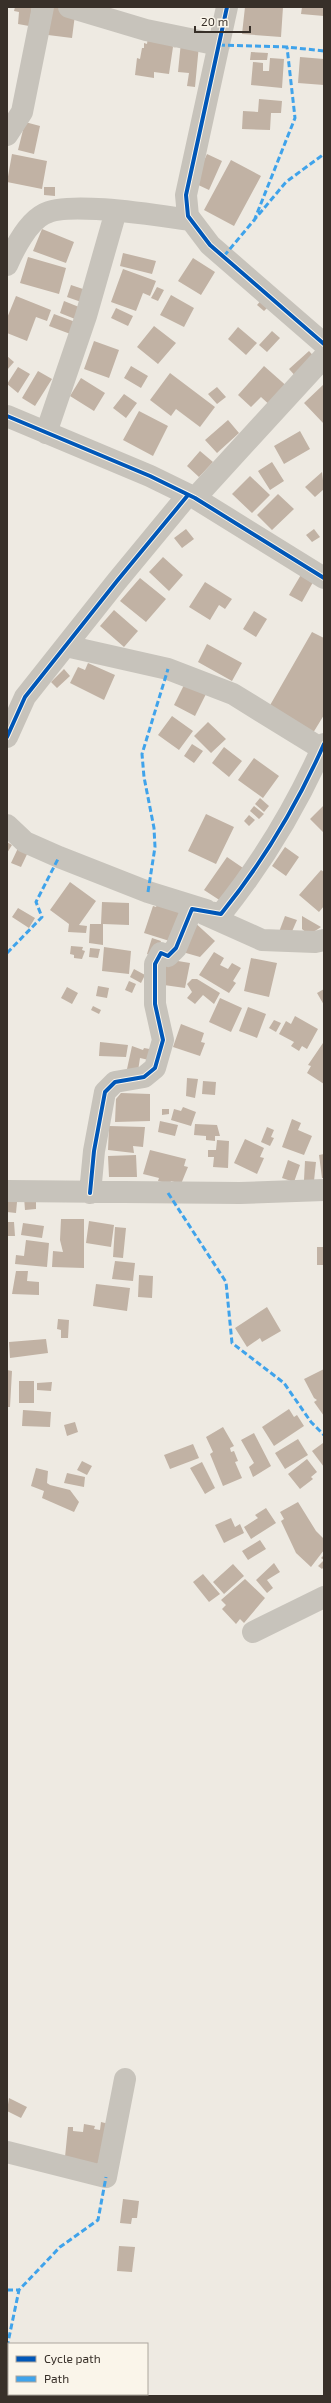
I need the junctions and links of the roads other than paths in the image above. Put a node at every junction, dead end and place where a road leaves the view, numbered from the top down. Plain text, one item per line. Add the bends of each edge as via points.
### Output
1 (43, 7) edge
2 (69, 7) edge
3 (227, 7) edge
4 (219, 45) junction
5 (7, 135) edge
6 (116, 210) junction
7 (191, 220) junction
8 (7, 265) edge
9 (324, 344) edge
10 (324, 357) edge
11 (7, 416) edge
12 (46, 433) junction
13 (192, 497) junction
14 (324, 578) edge
15 (66, 646) junction
16 (7, 737) edge
17 (323, 747) edge
18 (7, 825) edge
19 (192, 909) junction
20 (221, 914) junction
21 (324, 940) edge
22 (324, 1190) edge
23 (7, 1191) edge
24 (90, 1193) junction
25 (324, 1597) edge
26 (253, 1632) dead end
27 (125, 2079) dead end
28 (7, 2152) edge

1 - 5 street via 22,112
2 - 4 street via 146,30
3 - 4 street
4 - 7 street via 186,195 188,216
6 - 7 street
6 - 8 street via 71,209 44,213 18,240
6 - 12 street via 86,316
7 - 9 street via 210,245
10 - 13 street
11 - 12 street
12 - 13 street via 150,476
13 - 14 street
13 - 15 street via 116,581
15 - 16 street via 25,697
15 - 17 street via 168,669 233,694
17 - 20 street via 289,815 251,877
18 - 20 street via 25,842 59,857 148,892
19 - 20 street
19 - 21 street via 262,940
19 - 24 street via 176,948 168,956 161,954 155,964 155,1004 164,1040 155,1068 144,1077 115,1082 105,1092 94,1151
22 - 24 street
23 - 24 street
25 - 26 street
27 - 28 street via 106,2177

